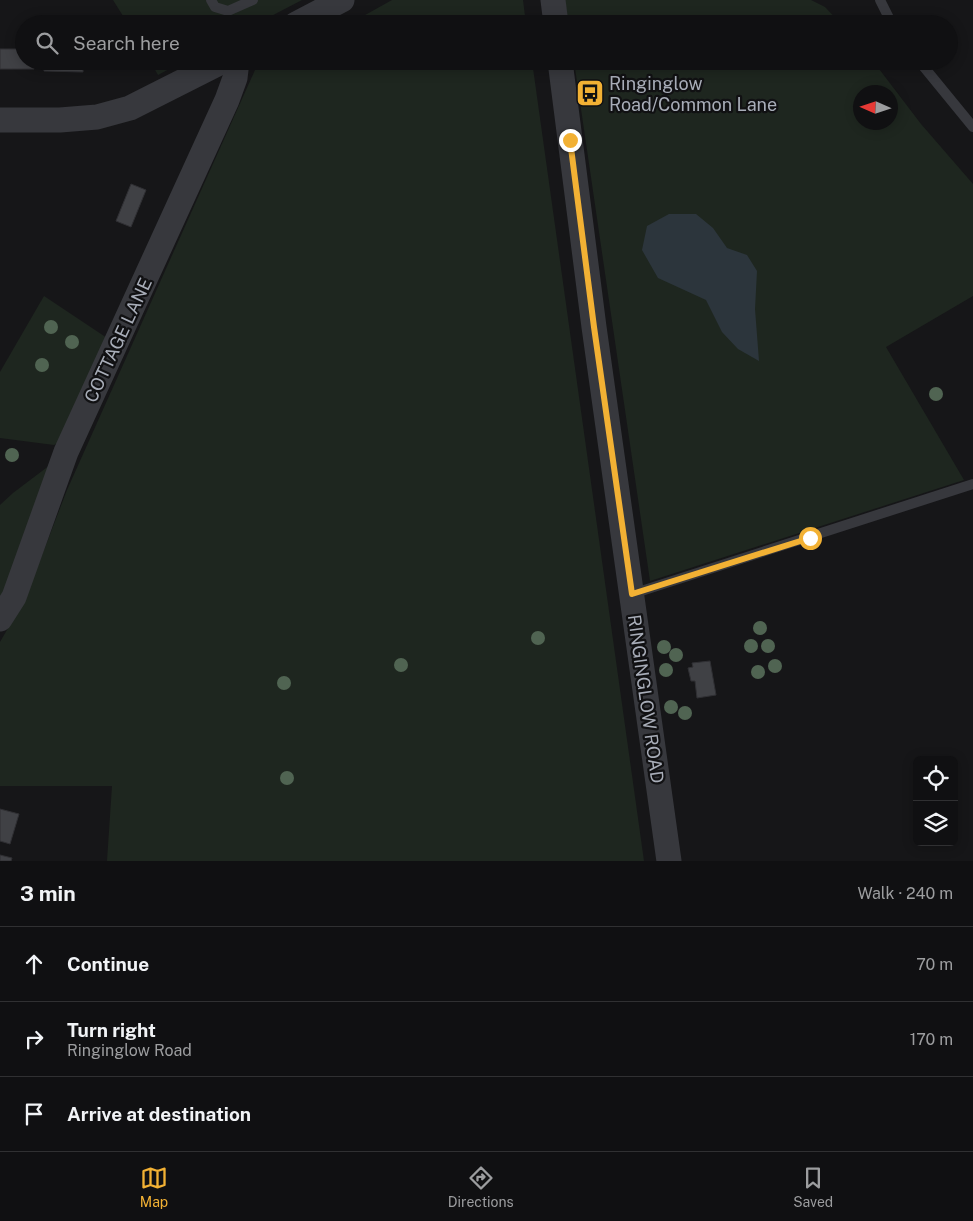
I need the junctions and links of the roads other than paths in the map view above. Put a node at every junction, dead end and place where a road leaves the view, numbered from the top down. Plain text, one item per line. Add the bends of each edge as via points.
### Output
1 (211, 0) edge
2 (253, 0) edge
3 (342, 0) edge
4 (553, 0) edge
5 (880, 0) edge
6 (313, 15) edge
7 (555, 15) edge
8 (888, 15) edge
9 (205, 70) edge
10 (236, 70) edge
11 (561, 70) edge
12 (926, 70) edge
13 (0, 120) edge
14 (973, 127) edge
15 (973, 484) edge
16 (632, 594) junction
17 (0, 619) edge
18 (669, 861) edge

1 - 2 lane via 215,7 228,11
3 - 6 street
4 - 7 street
5 - 8 lane
9 - 13 street via 130,108 97,117
10 - 17 street, COTTAGE LANE via 227,100 66,452 14,597
11 - 16 street, RINGINGLOW ROAD
12 - 14 lane
15 - 16 lane
16 - 18 street, RINGINGLOW ROAD

